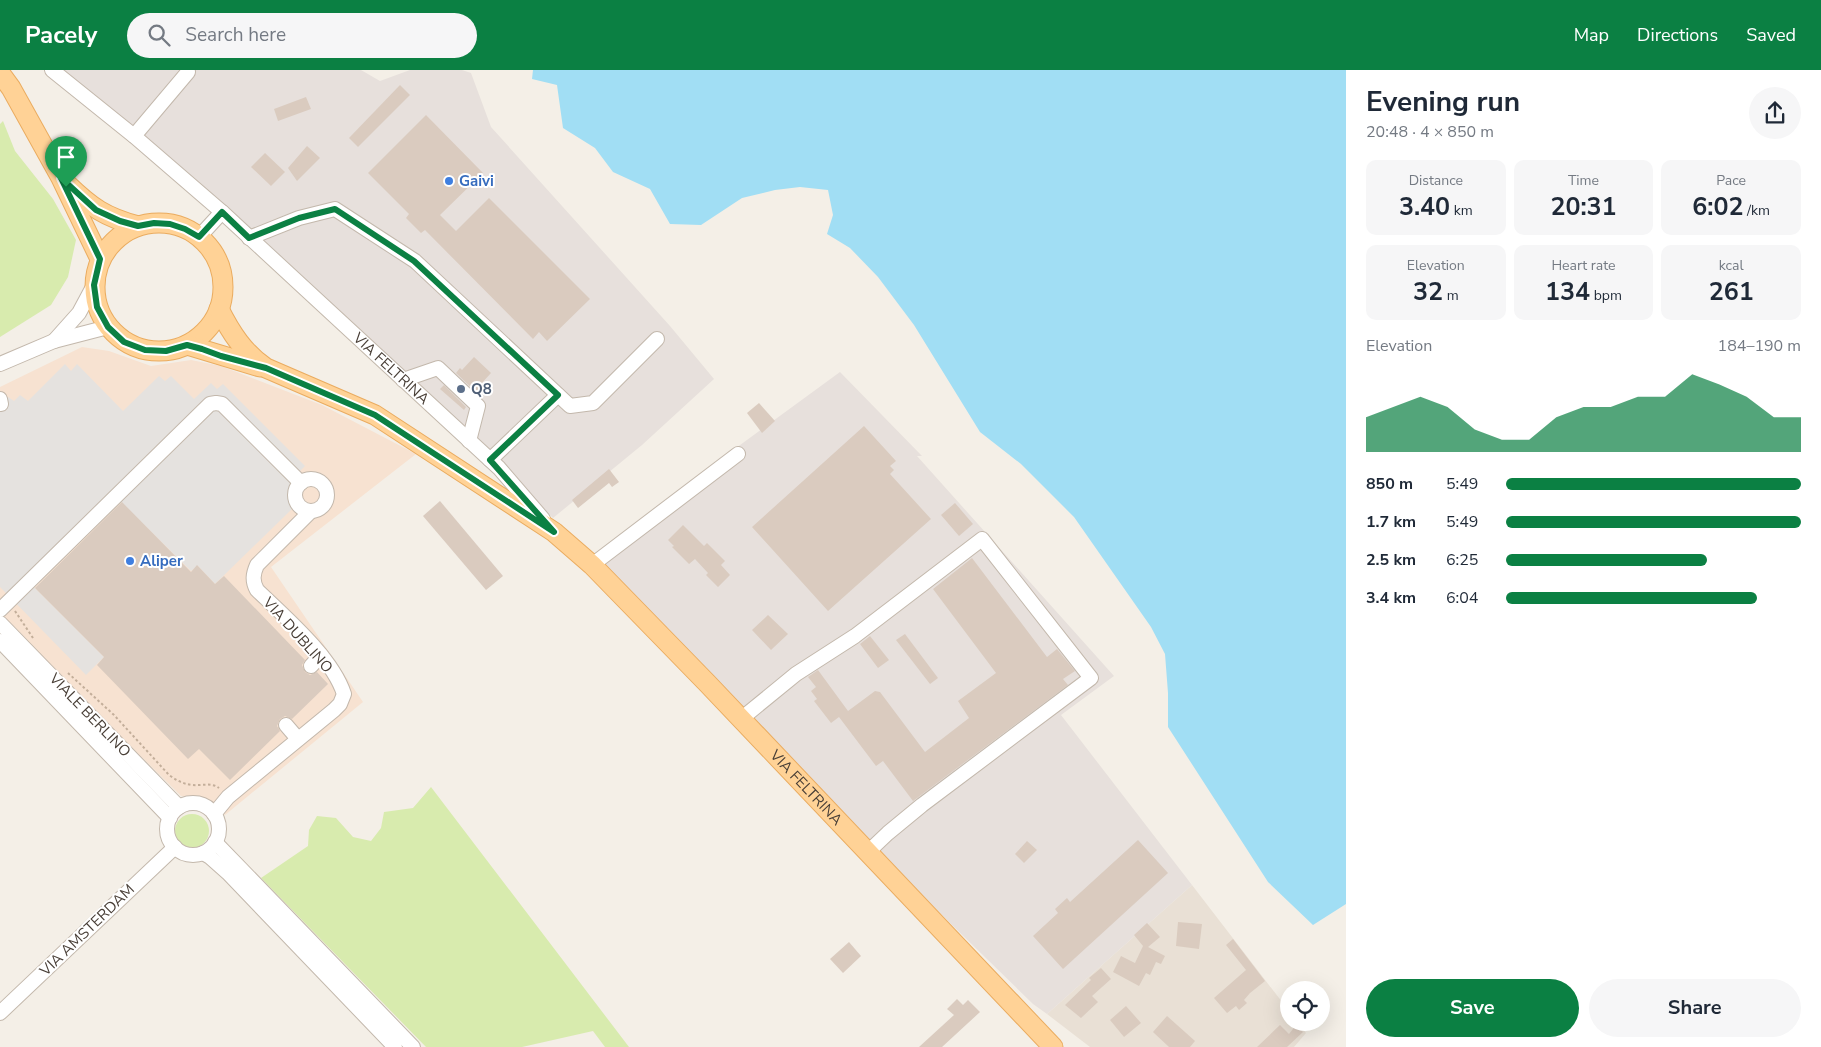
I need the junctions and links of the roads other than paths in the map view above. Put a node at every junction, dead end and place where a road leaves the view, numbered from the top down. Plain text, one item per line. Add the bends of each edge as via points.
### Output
1 (52, 70) edge
2 (188, 72) dead end
3 (0, 73) edge
4 (134, 136) junction
5 (61, 178) junction
6 (222, 212) junction
7 (138, 226) junction
8 (199, 237) junction
9 (249, 238) junction
10 (100, 259) junction
11 (94, 285) junction
12 (219, 309) junction
13 (108, 327) junction
14 (657, 339) dead end
15 (54, 341) junction
16 (187, 345) junction
17 (0, 364) edge
18 (266, 368) junction
19 (403, 380) junction
20 (558, 395) junction
21 (469, 441) junction
22 (738, 454) dead end
23 (490, 460) junction
24 (301, 483) junction
25 (311, 511) junction
26 (554, 532) junction
27 (592, 565) junction
28 (4, 607) edge
29 (0, 623) edge
30 (0, 641) edge
31 (321, 655) junction
32 (311, 666) dead end
33 (741, 719) junction
34 (286, 725) dead end
35 (298, 739) junction
36 (175, 813) junction
37 (214, 814) junction
38 (215, 842) junction
39 (175, 847) junction
40 (868, 852) junction
41 (203, 853) junction
42 (0, 1013) edge
43 (395, 1047) edge
44 (413, 1047) edge
45 (1053, 1047) edge

1 - 4 street, VIA FELTRINA
2 - 4 street
3 - 5 main road
4 - 6 street, VIA FELTRINA
5 - 7 main road via 96,210
5 - 10 main road
6 - 8 street
6 - 9 street, VIA FELTRINA
7 - 8 main road via 170,224
7 - 10 main road via 116,239
8 - 12 main road via 212,252 220,270 223,289
9 - 19 street, VIA FELTRINA
9 - 20 street via 299,218 335,209 414,261
10 - 11 main road
11 - 13 main road via 97,307
11 - 15 street via 79,313
12 - 16 main road via 201,336
12 - 18 main road, VIA FELTRINA via 238,342
13 - 15 street
13 - 16 main road via 124,342 145,350 166,351
14 - 20 street via 594,403 570,406
15 - 17 street
16 - 18 main road, VIA FELTRINA
18 - 26 main road, VIA FELTRINA via 375,415
19 - 21 street, VIA FELTRINA
19 - 21 street via 438,368 478,406
20 - 23 street
21 - 23 street, VIA FELTRINA
22 - 27 street
23 - 26 street, VIA FELTRINA
24 - 25 street via 296,492 297,502
24 - 25 street via 315,480 326,490 325,504
24 - 28 street via 222,404 210,404
25 - 31 street, VIA DUBLINO via 256,565 253,574 257,590
26 - 27 main road, VIA FELTRINA
27 - 33 main road, VIA FELTRINA
29 - 36 street, VIALE BERLINO
30 - 36 street, VIALE BERLINO
31 - 32 street
31 - 35 street, VIA DUBLINO via 341,683 344,694 340,704
33 - 40 main road, VIA FELTRINA
33 - 40 street via 796,674 855,636 982,540 1091,678 922,805
34 - 35 street
35 - 37 street, VIA DUBLINO via 228,797
36 - 37 street via 190,804 201,804
36 - 39 street via 168,834
37 - 38 street via 219,828
38 - 41 street
38 - 44 street
39 - 41 street via 188,854
39 - 42 street, VIA AMSTERDAM
40 - 45 main road, VIA FELTRINA
41 - 43 street via 228,873

